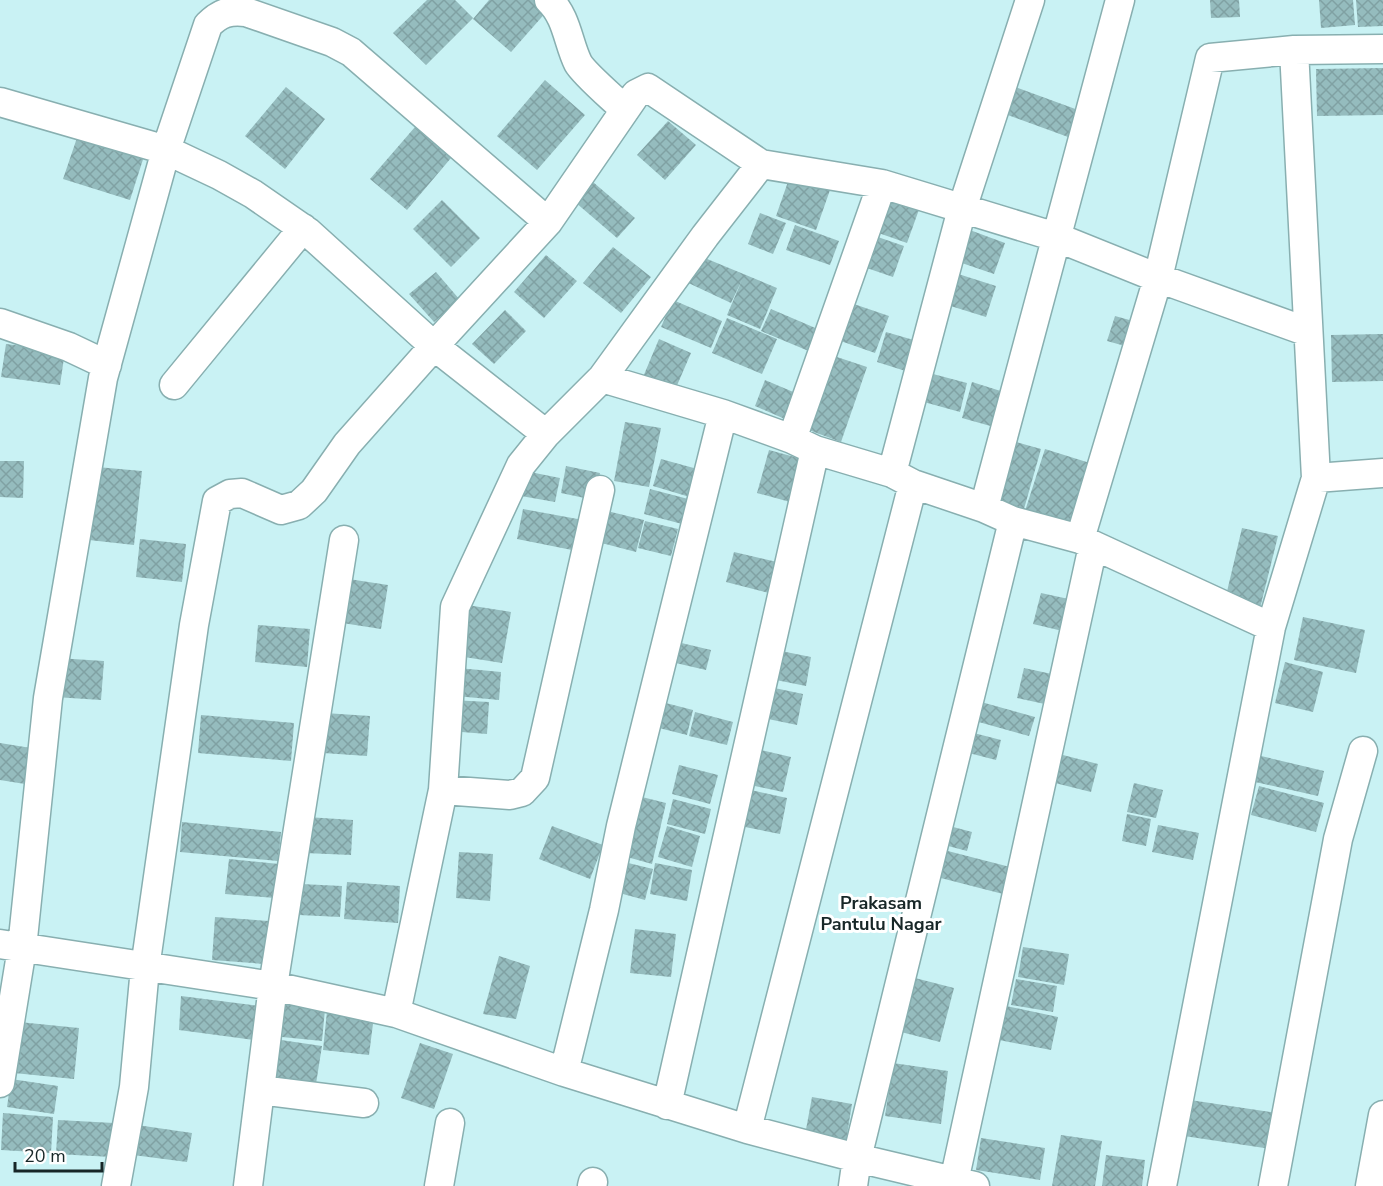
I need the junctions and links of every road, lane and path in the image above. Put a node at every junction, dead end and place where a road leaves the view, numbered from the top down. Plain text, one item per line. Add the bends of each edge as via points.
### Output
1 (549, 0) edge
2 (1030, 0) edge
3 (1120, 0) edge
4 (220, 8) edge
5 (1383, 49) edge
6 (1294, 50) junction
7 (0, 102) edge
8 (625, 110) junction
9 (166, 150) junction
10 (761, 164) junction
11 (882, 184) junction
12 (962, 208) junction
13 (548, 222) junction
14 (303, 228) junction
15 (1056, 237) junction
16 (1158, 278) junction
17 (0, 323) edge
18 (1308, 332) junction
19 (434, 346) junction
20 (106, 365) junction
21 (602, 378) junction
22 (174, 385) dead end
23 (723, 414) junction
24 (546, 434) junction
25 (804, 444) junction
26 (1383, 473) edge
27 (1316, 478) junction
28 (903, 479) junction
29 (600, 490) dead end
30 (984, 508) junction
31 (1013, 521) junction
32 (344, 540) dead end
33 (1087, 542) junction
34 (1272, 627) junction
35 (1363, 751) dead end
36 (442, 790) junction
37 (11, 946) edge
38 (145, 968) junction
39 (273, 986) junction
40 (396, 1013) junction
41 (564, 1072) junction
42 (0, 1083) edge
43 (260, 1090) junction
44 (364, 1103) dead end
45 (667, 1105) junction
46 (1383, 1115) edge
47 (450, 1123) dead end
48 (747, 1129) junction
49 (857, 1158) junction
50 (961, 1185) edge
51 (116, 1186) edge
52 (248, 1186) edge
53 (439, 1186) edge
54 (853, 1186) edge
55 (1162, 1186) edge
56 (1273, 1186) edge
57 (1370, 1186) edge

1 - 8 street via 566,27 579,65
2 - 12 street
3 - 15 street
4 - 9 street via 208,25
4 - 13 street via 246,12 351,52
5 - 6 street
6 - 16 street via 1210,58
6 - 18 street
7 - 9 street
8 - 10 street via 636,94 648,88
8 - 13 street
9 - 14 street via 253,194
9 - 20 street
10 - 11 street
10 - 21 street
11 - 12 street
11 - 25 street
12 - 15 street
12 - 28 street
13 - 19 street
14 - 19 street
14 - 22 street
15 - 16 street
15 - 30 street
16 - 18 street
16 - 33 street
17 - 20 street via 69,346
18 - 27 street
19 - 24 street
19 - 38 street via 299,505 281,510 242,493 217,501 194,625
20 - 37 street via 48,698
21 - 23 street
21 - 24 street
23 - 25 street
23 - 41 street
24 - 36 street via 521,465 455,607
25 - 28 street
25 - 45 street
26 - 27 street
27 - 34 street
28 - 30 street
28 - 48 street
29 - 36 street via 535,778 522,792 510,795
30 - 31 street
31 - 33 street
31 - 49 street
32 - 39 street
33 - 34 street
33 - 50 street
34 - 55 street
35 - 56 street via 1338,838
36 - 40 street
37 - 38 street
37 - 42 street
38 - 39 street
38 - 51 street via 134,1088
39 - 40 street
39 - 43 street
40 - 41 street
41 - 45 street
43 - 44 street
43 - 52 street
45 - 48 street
46 - 57 street
47 - 53 street
48 - 49 street
49 - 50 street
49 - 54 street

